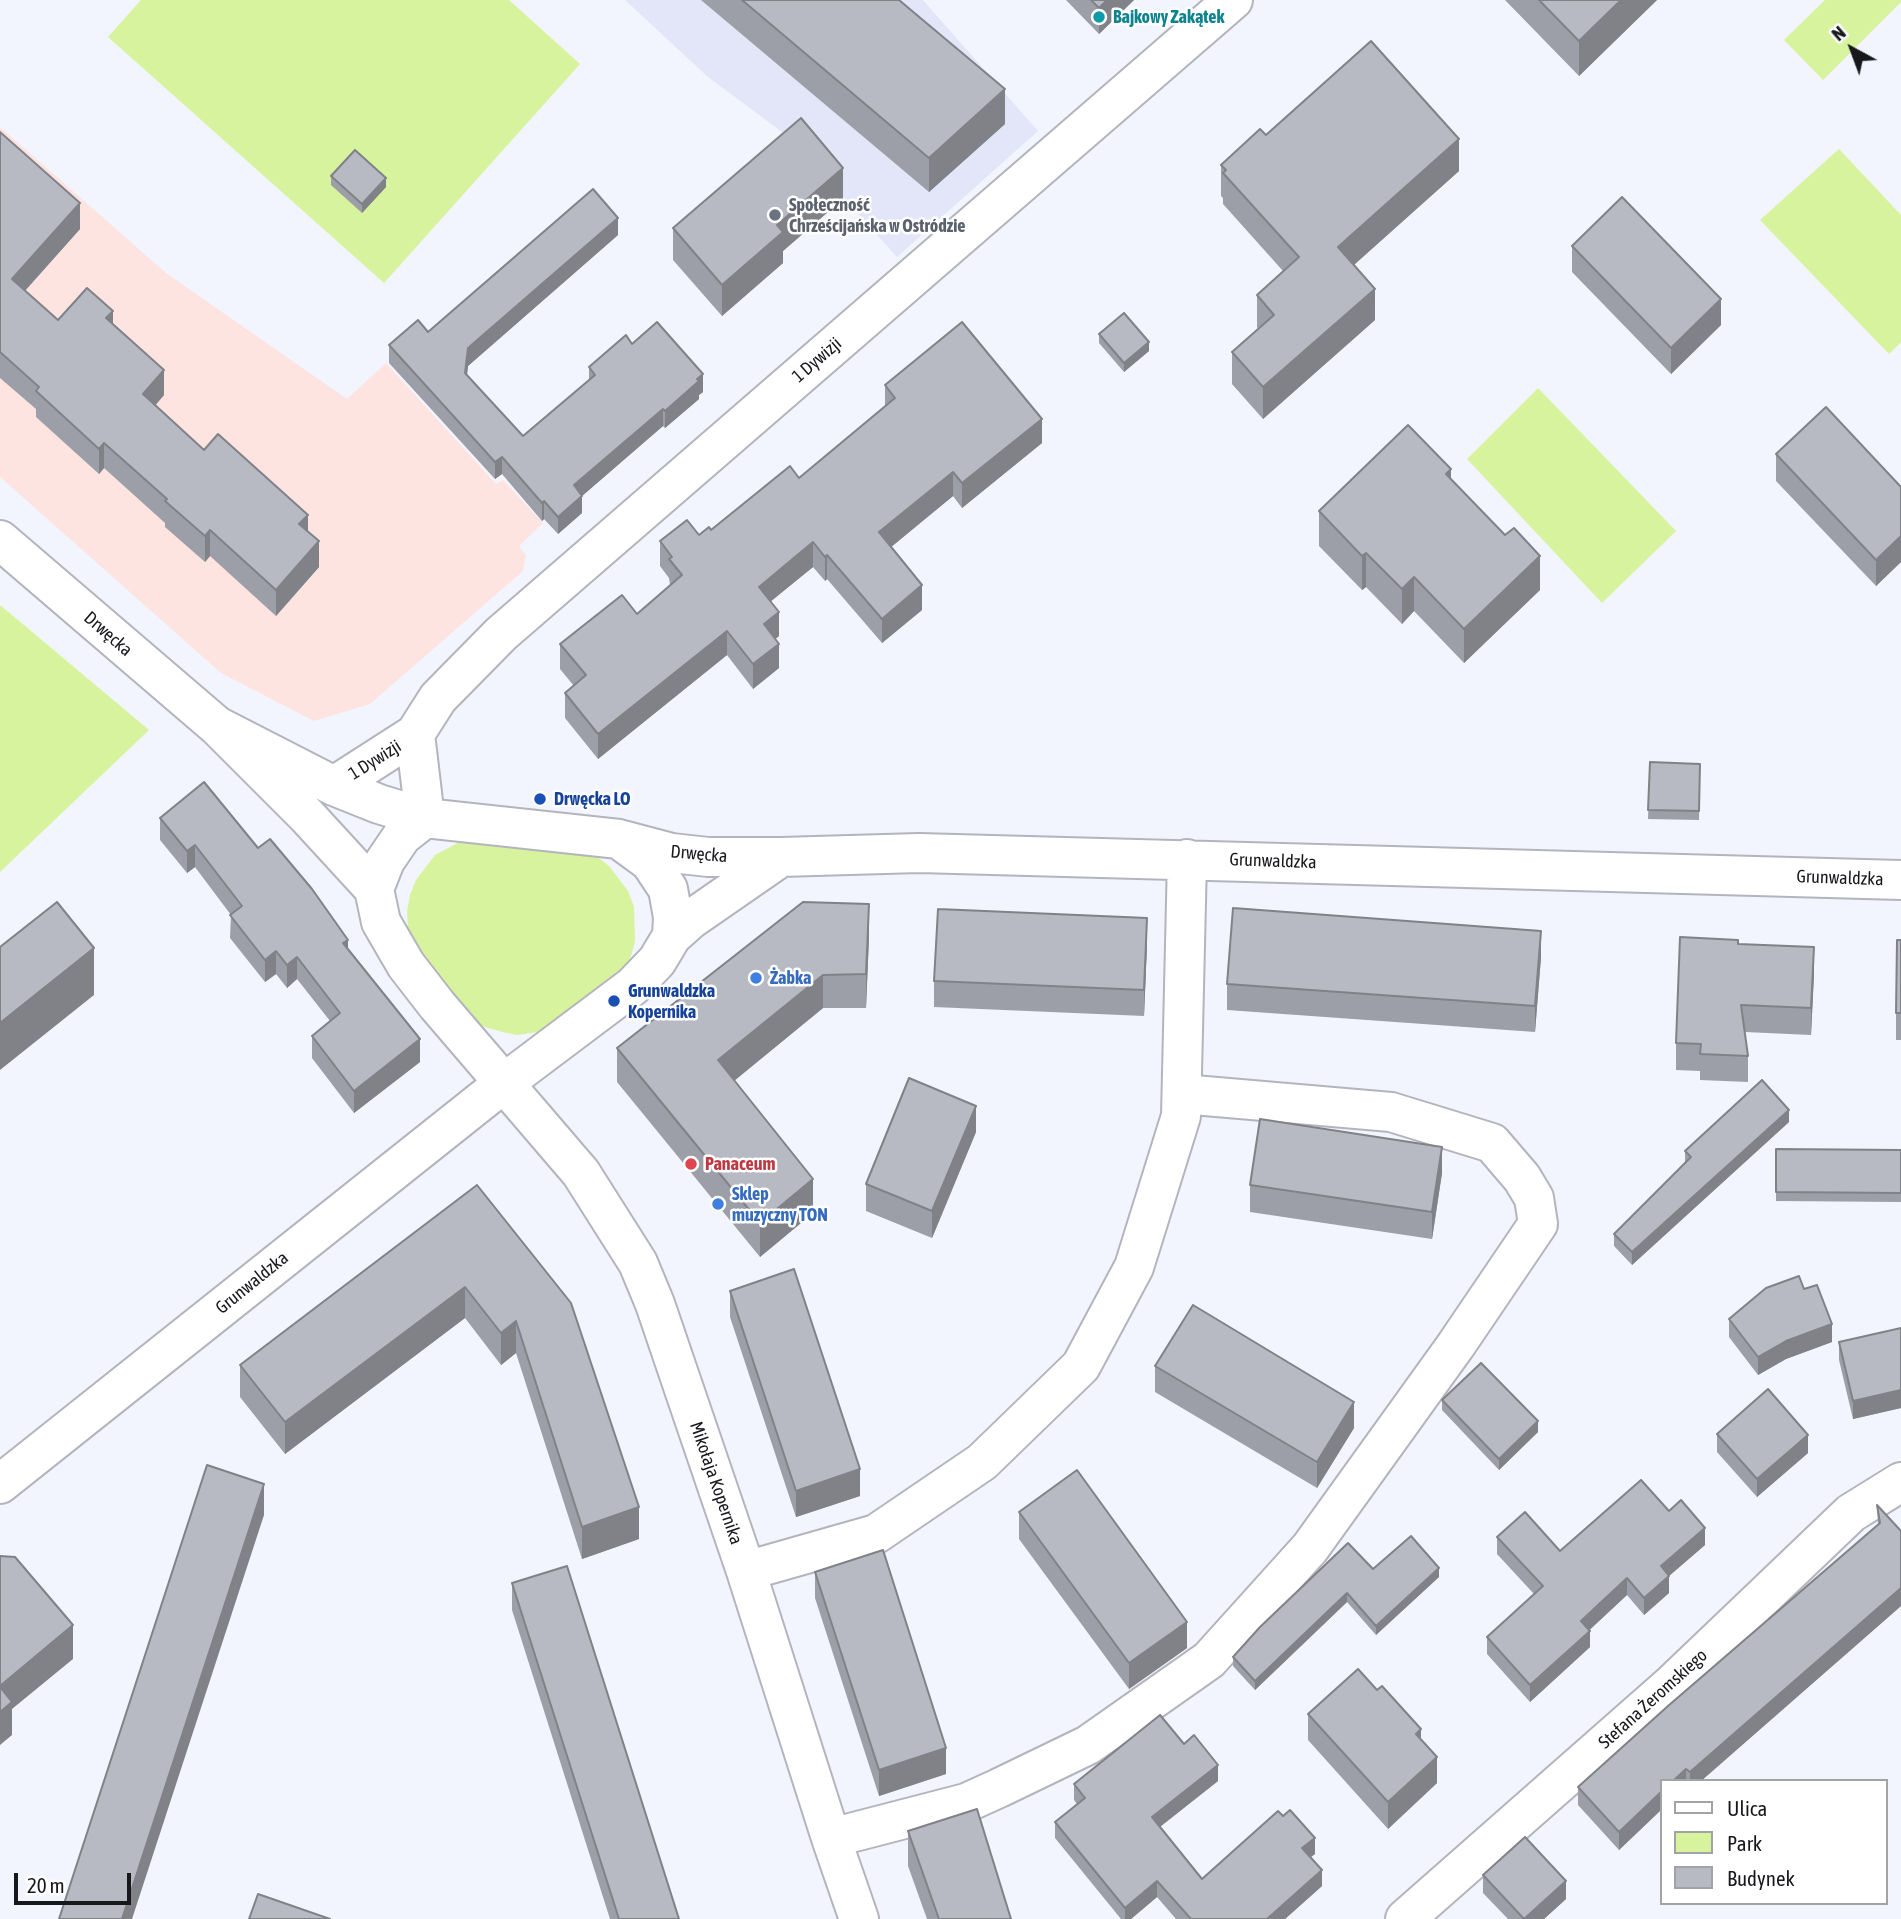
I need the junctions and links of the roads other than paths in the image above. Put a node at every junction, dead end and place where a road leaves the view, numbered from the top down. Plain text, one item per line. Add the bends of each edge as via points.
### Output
1 (1233, 0) edge
2 (0, 540) edge
3 (217, 726) junction
4 (415, 734) junction
5 (334, 786) junction
6 (425, 818) junction
7 (620, 839) junction
8 (780, 857) junction
9 (1187, 859) junction
10 (1901, 880) edge
11 (374, 889) junction
12 (672, 936) junction
13 (504, 1083) junction
14 (1182, 1094) junction
15 (1901, 1482) edge
16 (0, 1484) edge
17 (746, 1571) junction
18 (831, 1838) junction
19 (859, 1919) edge
20 (1405, 1919) edge

1 - 4 street, 1 Dywizji via 501,634 438,698
2 - 3 street, Drwęcka
3 - 5 street, Drwęcka
3 - 11 street, Drwęcka
4 - 5 street, 1 Dywizji
4 - 6 street, 1 Dywizji
5 - 6 street, Drwęcka
6 - 7 street, Drwęcka
6 - 11 street via 402,836
7 - 8 street, Drwęcka via 672,853
7 - 12 street via 650,862 668,889
8 - 9 street, Grunwaldzka via 919,853
8 - 12 street
9 - 10 street, Grunwaldzka
9 - 14 street
11 - 13 street, Mikołaja Kopernika via 381,922 406,965
12 - 13 street, Grunwaldzka via 657,961 633,986
13 - 16 street, Grunwaldzka
13 - 17 street, Mikołaja Kopernika via 581,1173 638,1263
14 - 17 street via 1181,1116 1134,1267 1081,1366 982,1462 876,1534
14 - 18 street via 1391,1112 1492,1143 1534,1198 1538,1224 1310,1548 1209,1660 1088,1745 999,1788 967,1803
15 - 20 street, Stefana Żeromskiego via 1851,1513 1672,1684
17 - 18 street, Mikołaja Kopernika
18 - 19 street, Mikołaja Kopernika

